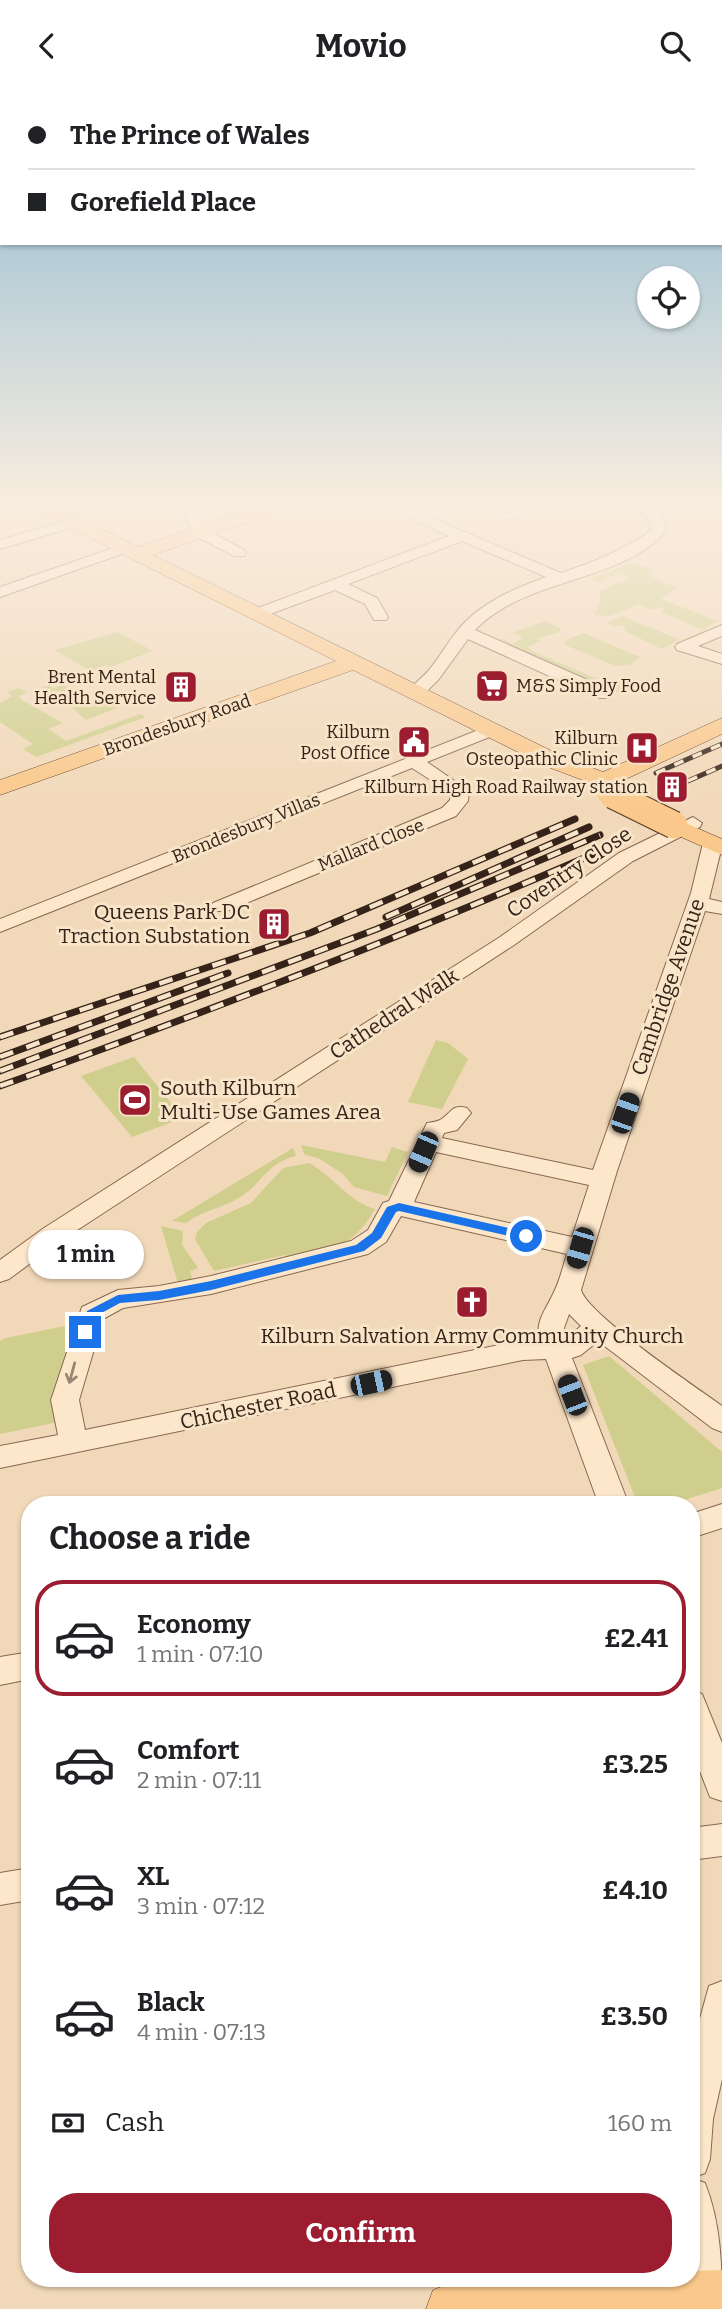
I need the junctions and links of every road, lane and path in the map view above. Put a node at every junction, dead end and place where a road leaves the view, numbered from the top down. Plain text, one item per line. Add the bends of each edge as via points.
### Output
1 (247, 610) edge
2 (268, 610) edge
3 (376, 610) edge
4 (491, 610) edge
5 (256, 614) junction
6 (380, 617) dead end
7 (722, 630) edge
8 (465, 632) junction
9 (722, 659) edge
10 (354, 662) junction
11 (415, 693) junction
12 (604, 695) dead end
13 (722, 725) edge
14 (491, 730) junction
15 (414, 761) junction
16 (611, 786) junction
17 (0, 787) edge
18 (700, 831) edge
19 (697, 903) junction
20 (220, 907) dead end
21 (722, 908) edge
22 (0, 926) edge
23 (507, 941) joint
24 (459, 1113) dead end
25 (427, 1143) junction
26 (603, 1180) junction
27 (399, 1207) junction
28 (580, 1248) junction
29 (0, 1273) edge
30 (568, 1290) junction
31 (598, 1327) junction
32 (557, 1349) junction
33 (722, 1421) edge
34 (74, 1443) junction
35 (0, 1457) edge
36 (611, 1496) edge
37 (722, 1515) edge
38 (700, 1523) edge
39 (21, 1667) edge
40 (0, 1671) edge
41 (700, 1728) edge
42 (722, 1786) edge
43 (722, 1840) edge
44 (700, 1843) edge
45 (21, 1886) edge
46 (0, 1889) edge
47 (722, 1999) edge
48 (700, 2093) edge
49 (700, 2233) edge
50 (716, 2297) edge
51 (452, 2309) edge

1 - 5 main road
2 - 5 street
3 - 6 street
4 - 8 street
5 - 10 main road
7 - 9 street via 683,647
8 - 11 street via 427,684
8 - 12 street
10 - 11 main road
10 - 17 main road, Brondesbury Road
11 - 14 main road
13 - 16 main road
14 - 15 street, Brondesbury Villas
14 - 16 main road via 556,762 566,773
15 - 20 street, Mallard Close via 460,791 453,809
15 - 22 street, Brondesbury Villas
16 - 18 main road, bridge
18 - 19 street, Cambridge Avenue via 711,859
18 - 23 street, Coventry Close via 626,857
19 - 21 street
19 - 26 street, Cambridge Avenue
23 - 29 street, Cathedral Walk via 53,1234
24 - 25 street via 449,1125 435,1128
25 - 26 street
25 - 27 street
26 - 28 street, Cambridge Avenue
27 - 28 street
27 -> 34 street via 391,1209 377,1236 359,1248 211,1286 118,1299 91,1314 65,1400
28 - 30 street, Cambridge Avenue
30 - 31 street via 571,1301
30 - 32 street, Cambridge Avenue via 552,1321
31 - 32 street via 572,1348
31 - 33 street
32 - 34 street, Chichester Road via 523,1350
32 - 36 street, Cambridge Avenue
34 - 35 street, Chichester Road
37 - 38 street
39 - 40 street
41 - 42 street
43 - 44 street
45 - 46 street
47 - 48 street
49 - 50 street
50 - 51 main road

